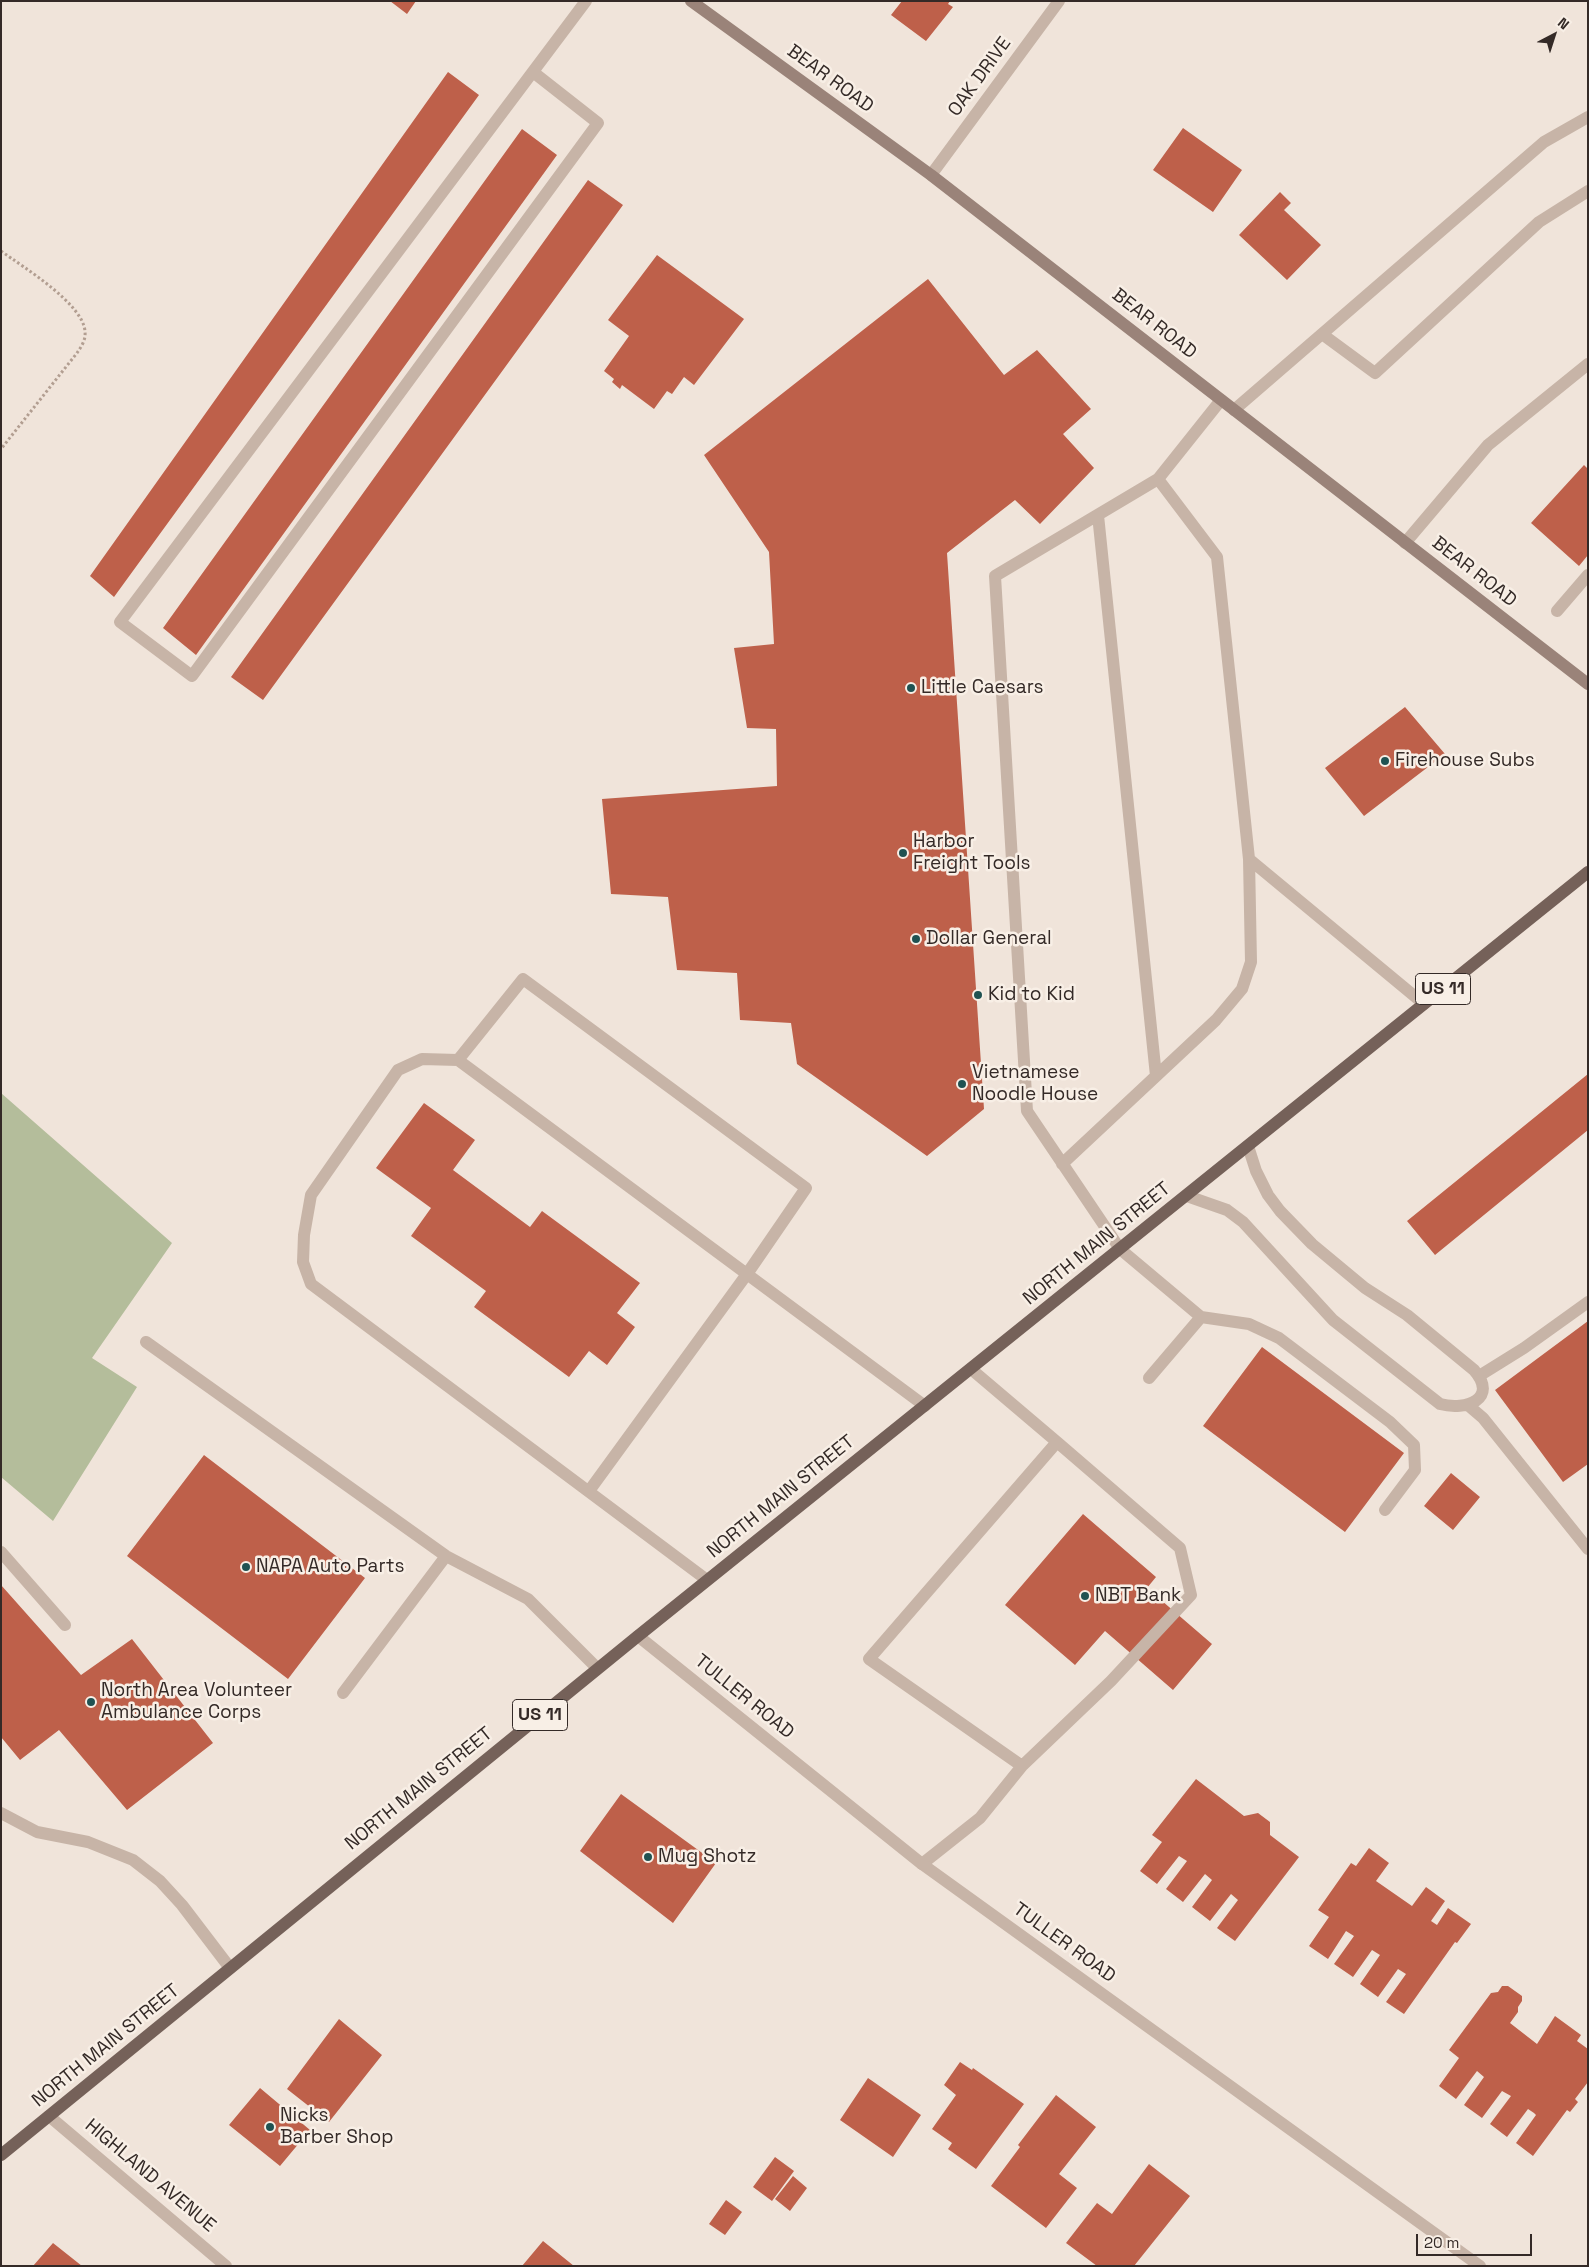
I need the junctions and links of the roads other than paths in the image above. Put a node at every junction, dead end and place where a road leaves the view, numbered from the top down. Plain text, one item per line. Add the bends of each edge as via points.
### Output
1 (586, 1) edge
2 (691, 1) edge
3 (1060, 1) edge
4 (533, 72) junction
5 (1588, 117) edge
6 (931, 175) junction
7 (1588, 191) edge
8 (1322, 334) junction
9 (1585, 371) edge
10 (1221, 400) junction
11 (1234, 410) junction
12 (1158, 479) junction
13 (1098, 515) junction
14 (1405, 543) junction
15 (1588, 575) edge
16 (1557, 611) dead end
17 (1588, 684) edge
18 (1250, 859) junction
19 (1588, 872) edge
20 (1424, 1004) junction
21 (458, 1060) junction
22 (1156, 1076) junction
23 (1248, 1146) junction
24 (1062, 1164) junction
25 (1187, 1196) junction
26 (1120, 1249) junction
27 (747, 1274) junction
28 (1588, 1302) edge
29 (1201, 1317) junction
30 (146, 1342) dead end
31 (971, 1369) junction
32 (1479, 1376) junction
33 (1149, 1378) dead end
34 (925, 1406) junction
35 (1469, 1406) junction
36 (1057, 1442) junction
37 (589, 1491) junction
38 (1385, 1510) dead end
39 (1588, 1549) edge
40 (1, 1552) edge
41 (446, 1556) junction
42 (707, 1580) junction
43 (65, 1625) dead end
44 (638, 1636) junction
45 (597, 1668) junction
46 (343, 1693) dead end
47 (1022, 1766) junction
48 (1, 1813) edge
49 (922, 1864) junction
50 (230, 1968) junction
51 (49, 2116) junction
52 (1, 2155) edge
53 (226, 2266) edge
54 (1480, 2266) edge

1 - 4 street
2 - 6 main road, BEAR ROAD
3 - 6 street, OAK DRIVE
4 - 4 street via 120,622 192,676 598,123
5 - 8 street via 1544,142
6 - 10 main road, BEAR ROAD
7 - 8 street via 1538,222 1375,373
8 - 11 street
9 - 14 street via 1488,445
10 - 11 main road, BEAR ROAD
10 - 12 street
11 - 14 main road, BEAR ROAD
12 - 13 street
12 - 18 street via 1217,556
13 - 22 street
13 - 24 street via 995,576 1027,1111
14 - 17 main road, BEAR ROAD
15 - 16 street
18 - 20 street
18 - 22 street via 1251,962 1242,990 1216,1020
19 - 20 main road, NORTH MAIN STREET / US 11
20 - 23 main road, NORTH MAIN STREET / US 11
21 - 27 street
21 - 27 street via 523,979 806,1188
21 - 37 street via 422,1059 398,1070 311,1195 303,1262 311,1284
22 - 24 street
23 - 25 main road, NORTH MAIN STREET / US 11
23 - 32 street via 1268,1195 1312,1244 1365,1288 1407,1315
24 - 26 street
25 - 26 main road, NORTH MAIN STREET / US 11
25 - 35 street via 1227,1210 1249,1227 1333,1320 1440,1404 1454,1408
26 - 29 street
26 - 31 main road, NORTH MAIN STREET / US 11
27 - 34 street
27 - 37 street
28 - 32 street
29 - 33 street
29 - 38 street via 1249,1324 1279,1338 1390,1422 1414,1446 1415,1470
30 - 41 street
31 - 34 main road, NORTH MAIN STREET / US 11
31 - 36 street
32 - 35 street via 1482,1391 1478,1400
34 - 42 main road, NORTH MAIN STREET / US 11
35 - 39 street via 1483,1418
36 - 47 street via 1180,1548 1191,1595 1111,1682
36 - 47 street via 869,1658
37 - 42 street
40 - 43 street
41 - 45 street via 528,1599
41 - 46 street
42 - 44 main road, NORTH MAIN STREET / US 11
44 - 45 main road, NORTH MAIN STREET / US 11
44 - 49 street, TULLER ROAD
45 - 50 main road, NORTH MAIN STREET / US 11
47 - 49 street via 980,1818
48 - 50 street via 37,1832 88,1842 133,1860 160,1881 182,1905
49 - 54 street, TULLER ROAD
50 - 51 main road, NORTH MAIN STREET / US 11
51 - 52 main road, NORTH MAIN STREET / US 11
51 - 53 street, HIGHLAND AVENUE

